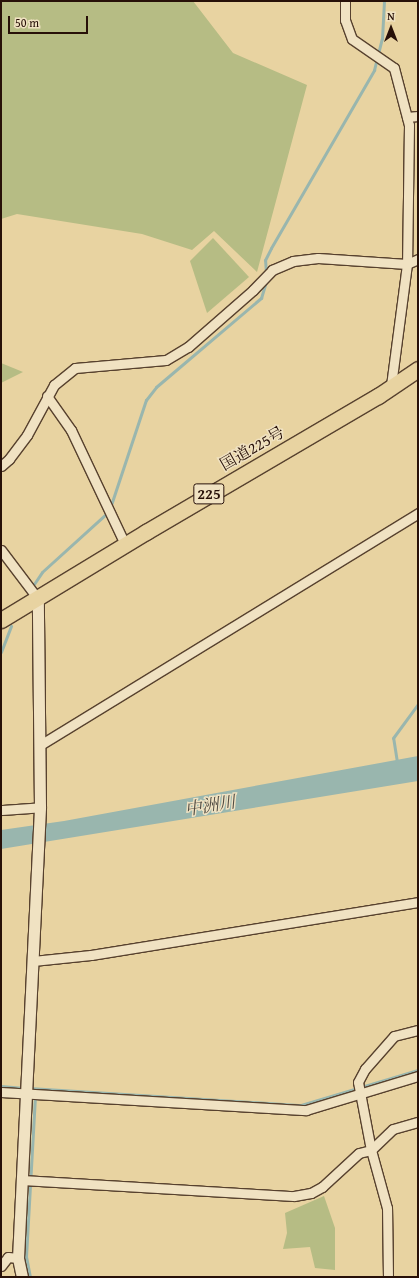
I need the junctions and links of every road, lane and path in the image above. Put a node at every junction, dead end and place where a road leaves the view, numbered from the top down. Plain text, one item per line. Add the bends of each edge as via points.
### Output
1 (345, 1) edge
2 (418, 116) edge
3 (408, 117) junction
4 (418, 259) edge
5 (407, 264) junction
6 (418, 369) edge
7 (391, 385) junction
8 (47, 396) junction
9 (1, 466) edge
10 (418, 513) edge
11 (125, 544) junction
12 (1, 550) edge
13 (38, 599) junction
14 (1, 620) edge
15 (40, 745) junction
16 (1, 810) edge
17 (40, 810) junction
18 (418, 902) edge
19 (33, 961) junction
20 (418, 1030) edge
21 (418, 1076) edge
22 (30, 1091) junction
23 (358, 1091) junction
24 (1, 1092) edge
25 (418, 1122) edge
26 (371, 1150) junction
27 (22, 1180) junction
28 (18, 1258) junction
29 (1, 1266) edge
30 (22, 1277) edge
31 (388, 1277) edge

1 - 3 street via 345,20 352,39 394,68
2 - 3 street
3 - 5 street via 410,125
4 - 5 street
5 - 7 street
5 - 8 street via 318,258 293,261 272,270 188,347 166,360 75,368 54,385
6 - 7 highway, 国道225号 / 225
7 - 11 highway, 国道225号 / 225 via 378,396
8 - 9 street via 27,435
8 - 11 street via 71,430
10 - 15 street
11 - 13 highway, 国道225号 / 225
12 - 13 street
13 - 14 highway, 国道225号 / 225
13 - 15 street
15 - 17 street
16 - 17 street
17 - 19 street
18 - 19 street via 91,955
19 - 22 street
20 - 23 street via 394,1036 364,1069
21 - 23 street
22 - 23 street via 306,1110
22 - 24 street
22 - 27 street
23 - 26 street
25 - 26 street via 393,1129
26 - 27 street via 359,1153 322,1187 311,1193 294,1196
26 - 31 street via 387,1208
27 - 28 street
28 - 29 street via 8,1257
28 - 30 street

